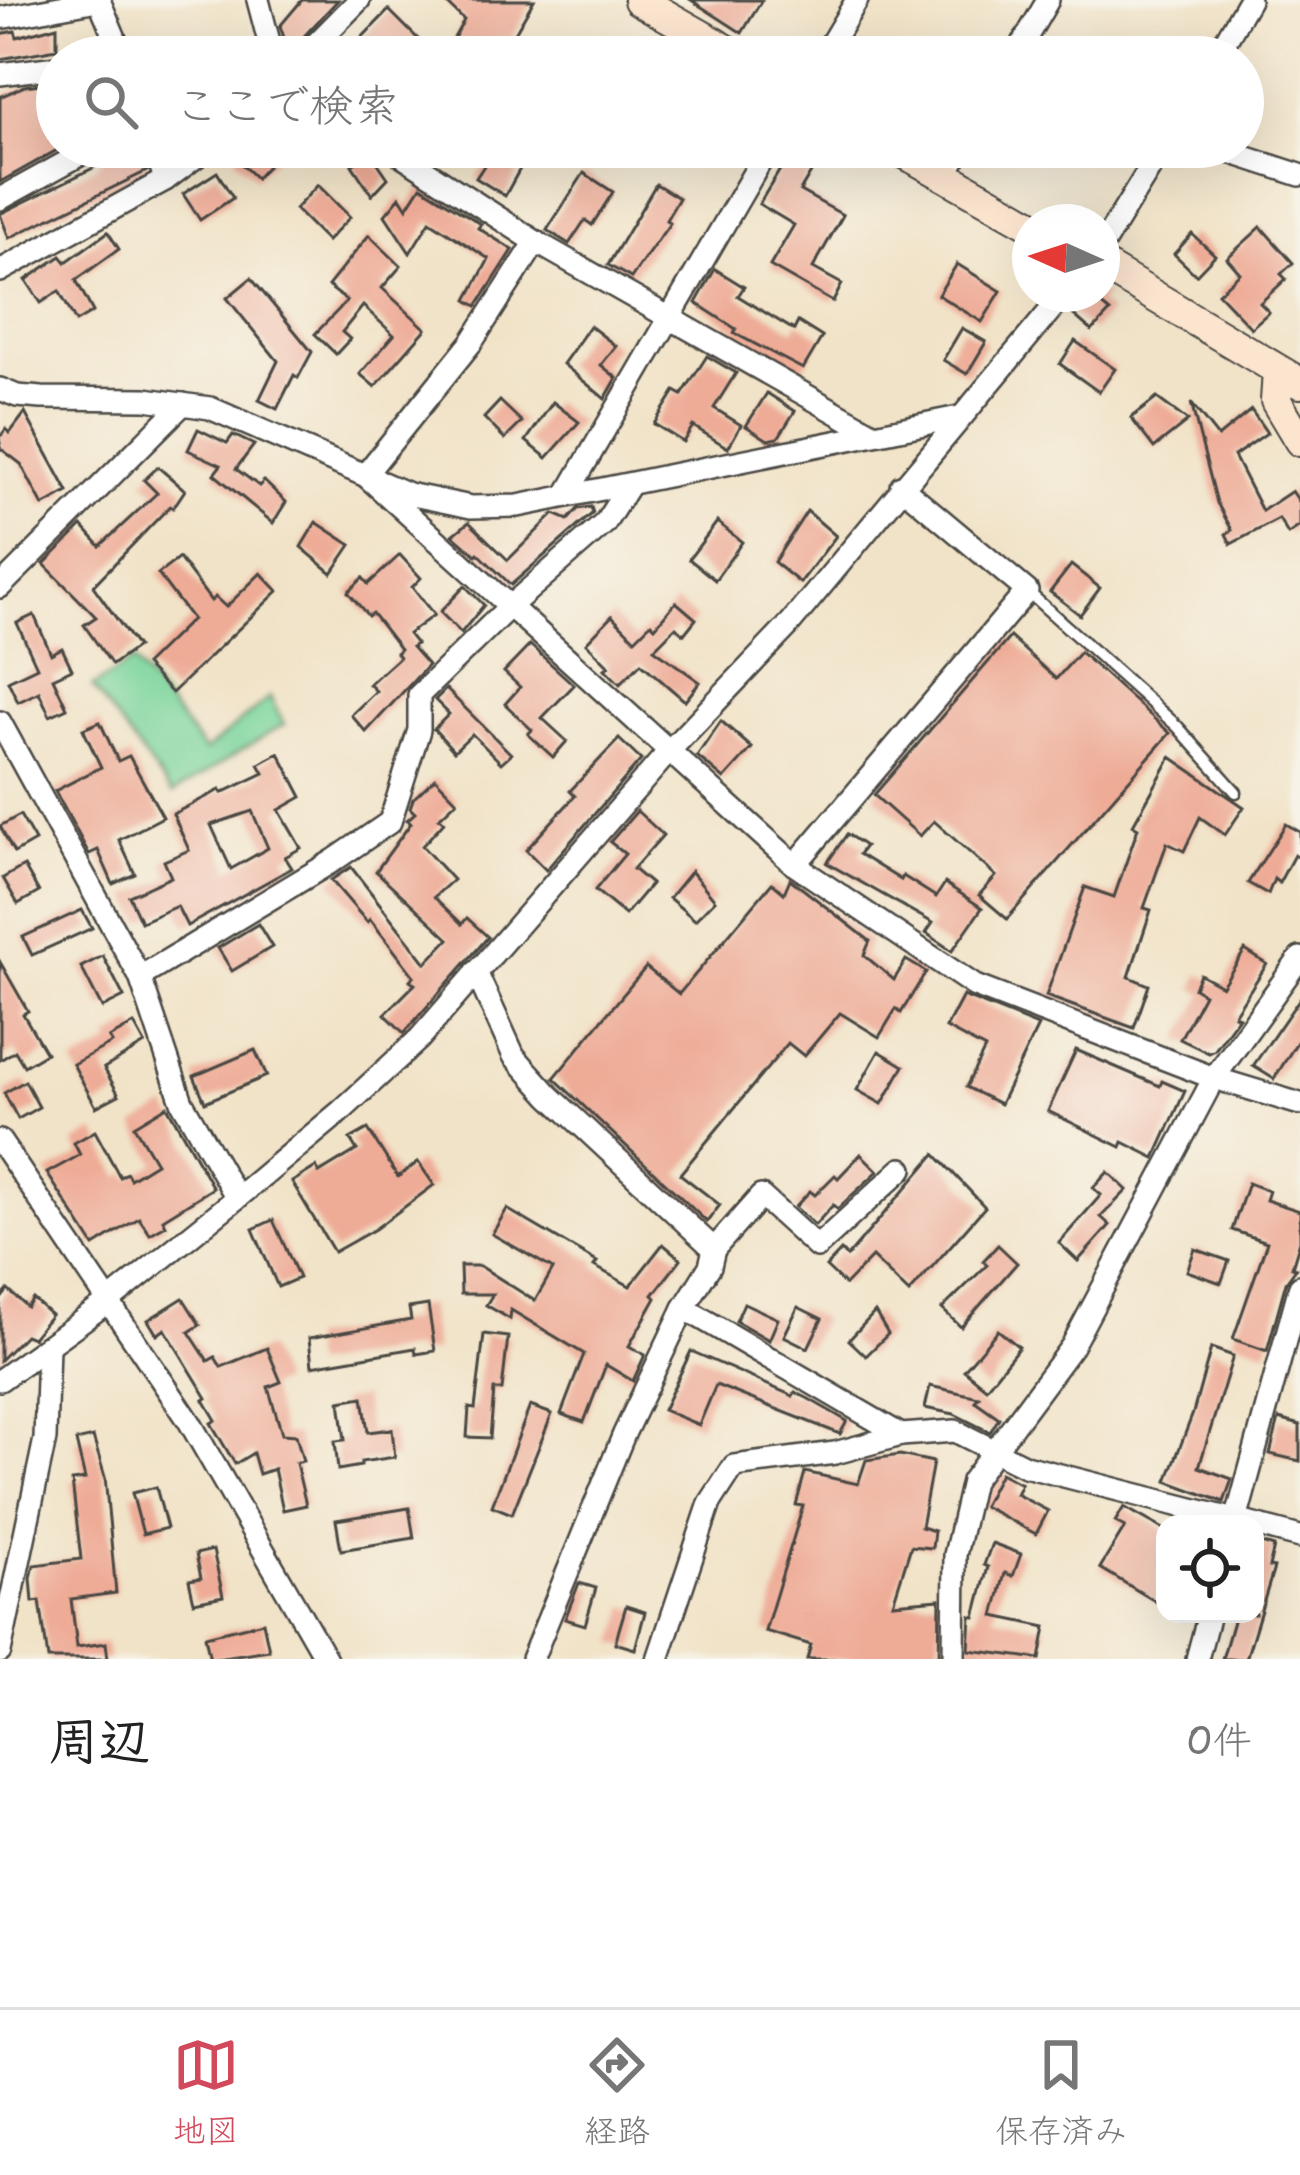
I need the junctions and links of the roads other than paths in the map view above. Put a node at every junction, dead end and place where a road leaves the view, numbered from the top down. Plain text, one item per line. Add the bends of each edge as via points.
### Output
1 (98, 0) edge
2 (258, 0) edge
3 (359, 0) edge
4 (639, 0) edge
5 (857, 0) edge
6 (1048, 0) edge
7 (1249, 0) edge
8 (0, 18) edge
9 (114, 36) edge
10 (267, 36) edge
11 (324, 36) edge
12 (702, 36) edge
13 (836, 36) edge
14 (1027, 36) edge
15 (1228, 36) edge
16 (36, 70) edge
17 (0, 74) edge
18 (1264, 164) edge
19 (56, 168) edge
20 (161, 168) edge
21 (182, 168) edge
22 (421, 168) edge
23 (756, 168) edge
24 (931, 168) edge
25 (950, 168) edge
26 (1150, 168) edge
27 (945, 176) junction
28 (1300, 176) edge
29 (165, 181) junction
30 (0, 199) edge
31 (1012, 214) edge
32 (1120, 217) edge
33 (0, 242) edge
34 (536, 242) junction
35 (6, 267) edge
36 (1120, 276) edge
37 (1048, 312) edge
38 (668, 315) junction
39 (1289, 377) edge
40 (0, 389) edge
41 (183, 404) junction
42 (958, 417) junction
43 (871, 432) junction
44 (1300, 441) edge
45 (365, 475) junction
46 (629, 484) junction
47 (901, 486) junction
48 (566, 496) junction
49 (0, 587) edge
50 (1027, 591) junction
51 (509, 607) junction
52 (0, 722) edge
53 (670, 750) junction
54 (1236, 792) dead end
55 (795, 866) junction
56 (1300, 958) edge
57 (476, 972) junction
58 (140, 977) junction
59 (1214, 1078) junction
60 (1300, 1104) edge
61 (0, 1141) edge
62 (902, 1169) dead end
63 (237, 1198) junction
64 (713, 1249) junction
65 (1300, 1286) edge
66 (108, 1302) junction
67 (685, 1308) junction
68 (49, 1347) junction
69 (0, 1380) edge
70 (901, 1435) junction
71 (994, 1448) junction
72 (1213, 1515) edge
73 (1246, 1515) edge
74 (1264, 1528) edge
75 (1300, 1537) edge
76 (1207, 1623) edge
77 (0, 1652) edge
78 (326, 1659) edge
79 (532, 1659) edge
80 (658, 1659) edge
81 (954, 1659) edge
82 (1197, 1659) edge

1 - 8 street
1 - 9 street
2 - 10 street
3 - 11 street
4 - 12 street
5 - 13 street
6 - 14 street
7 - 15 street
16 - 17 street
18 - 28 street
19 - 30 street
20 - 29 street
21 - 29 street
22 - 34 street
23 - 38 street
24 - 27 street
25 - 27 street
26 - 32 street
27 - 31 street
29 - 35 street
33 - 35 street
34 - 38 street
34 - 45 street via 471,344
36 - 39 street
37 - 42 street
38 - 43 street
38 - 48 street
39 - 44 street via 1276,401
40 - 41 street
41 - 45 street via 210,408
41 - 49 street
42 - 43 street
42 - 47 street
43 - 46 street
45 - 48 street via 471,507
45 - 51 street
46 - 48 street
46 - 51 street via 605,523
47 - 50 street
47 - 53 street via 788,626
50 - 54 lane via 1177,726
50 - 55 street
51 - 53 street
51 - 58 street via 418,695 419,730 390,822
52 - 58 street
53 - 55 street
53 - 57 street
55 - 59 street via 975,986
56 - 59 street
57 - 63 street via 394,1063
57 - 64 street via 514,1056
58 - 63 street via 182,1102
59 - 60 street
59 - 71 street via 1102,1296
61 - 66 street
62 - 64 street via 817,1247 761,1196
63 - 66 street
64 - 67 street
65 - 73 street
66 - 68 street
66 - 78 street via 189,1421
67 - 70 street
67 - 79 street
68 - 69 street
68 - 77 street via 42,1458
70 - 71 street via 955,1431
70 - 80 street via 734,1466 710,1503
71 - 72 street via 1025,1466
71 - 81 street via 963,1510
74 - 75 street
76 - 82 street

